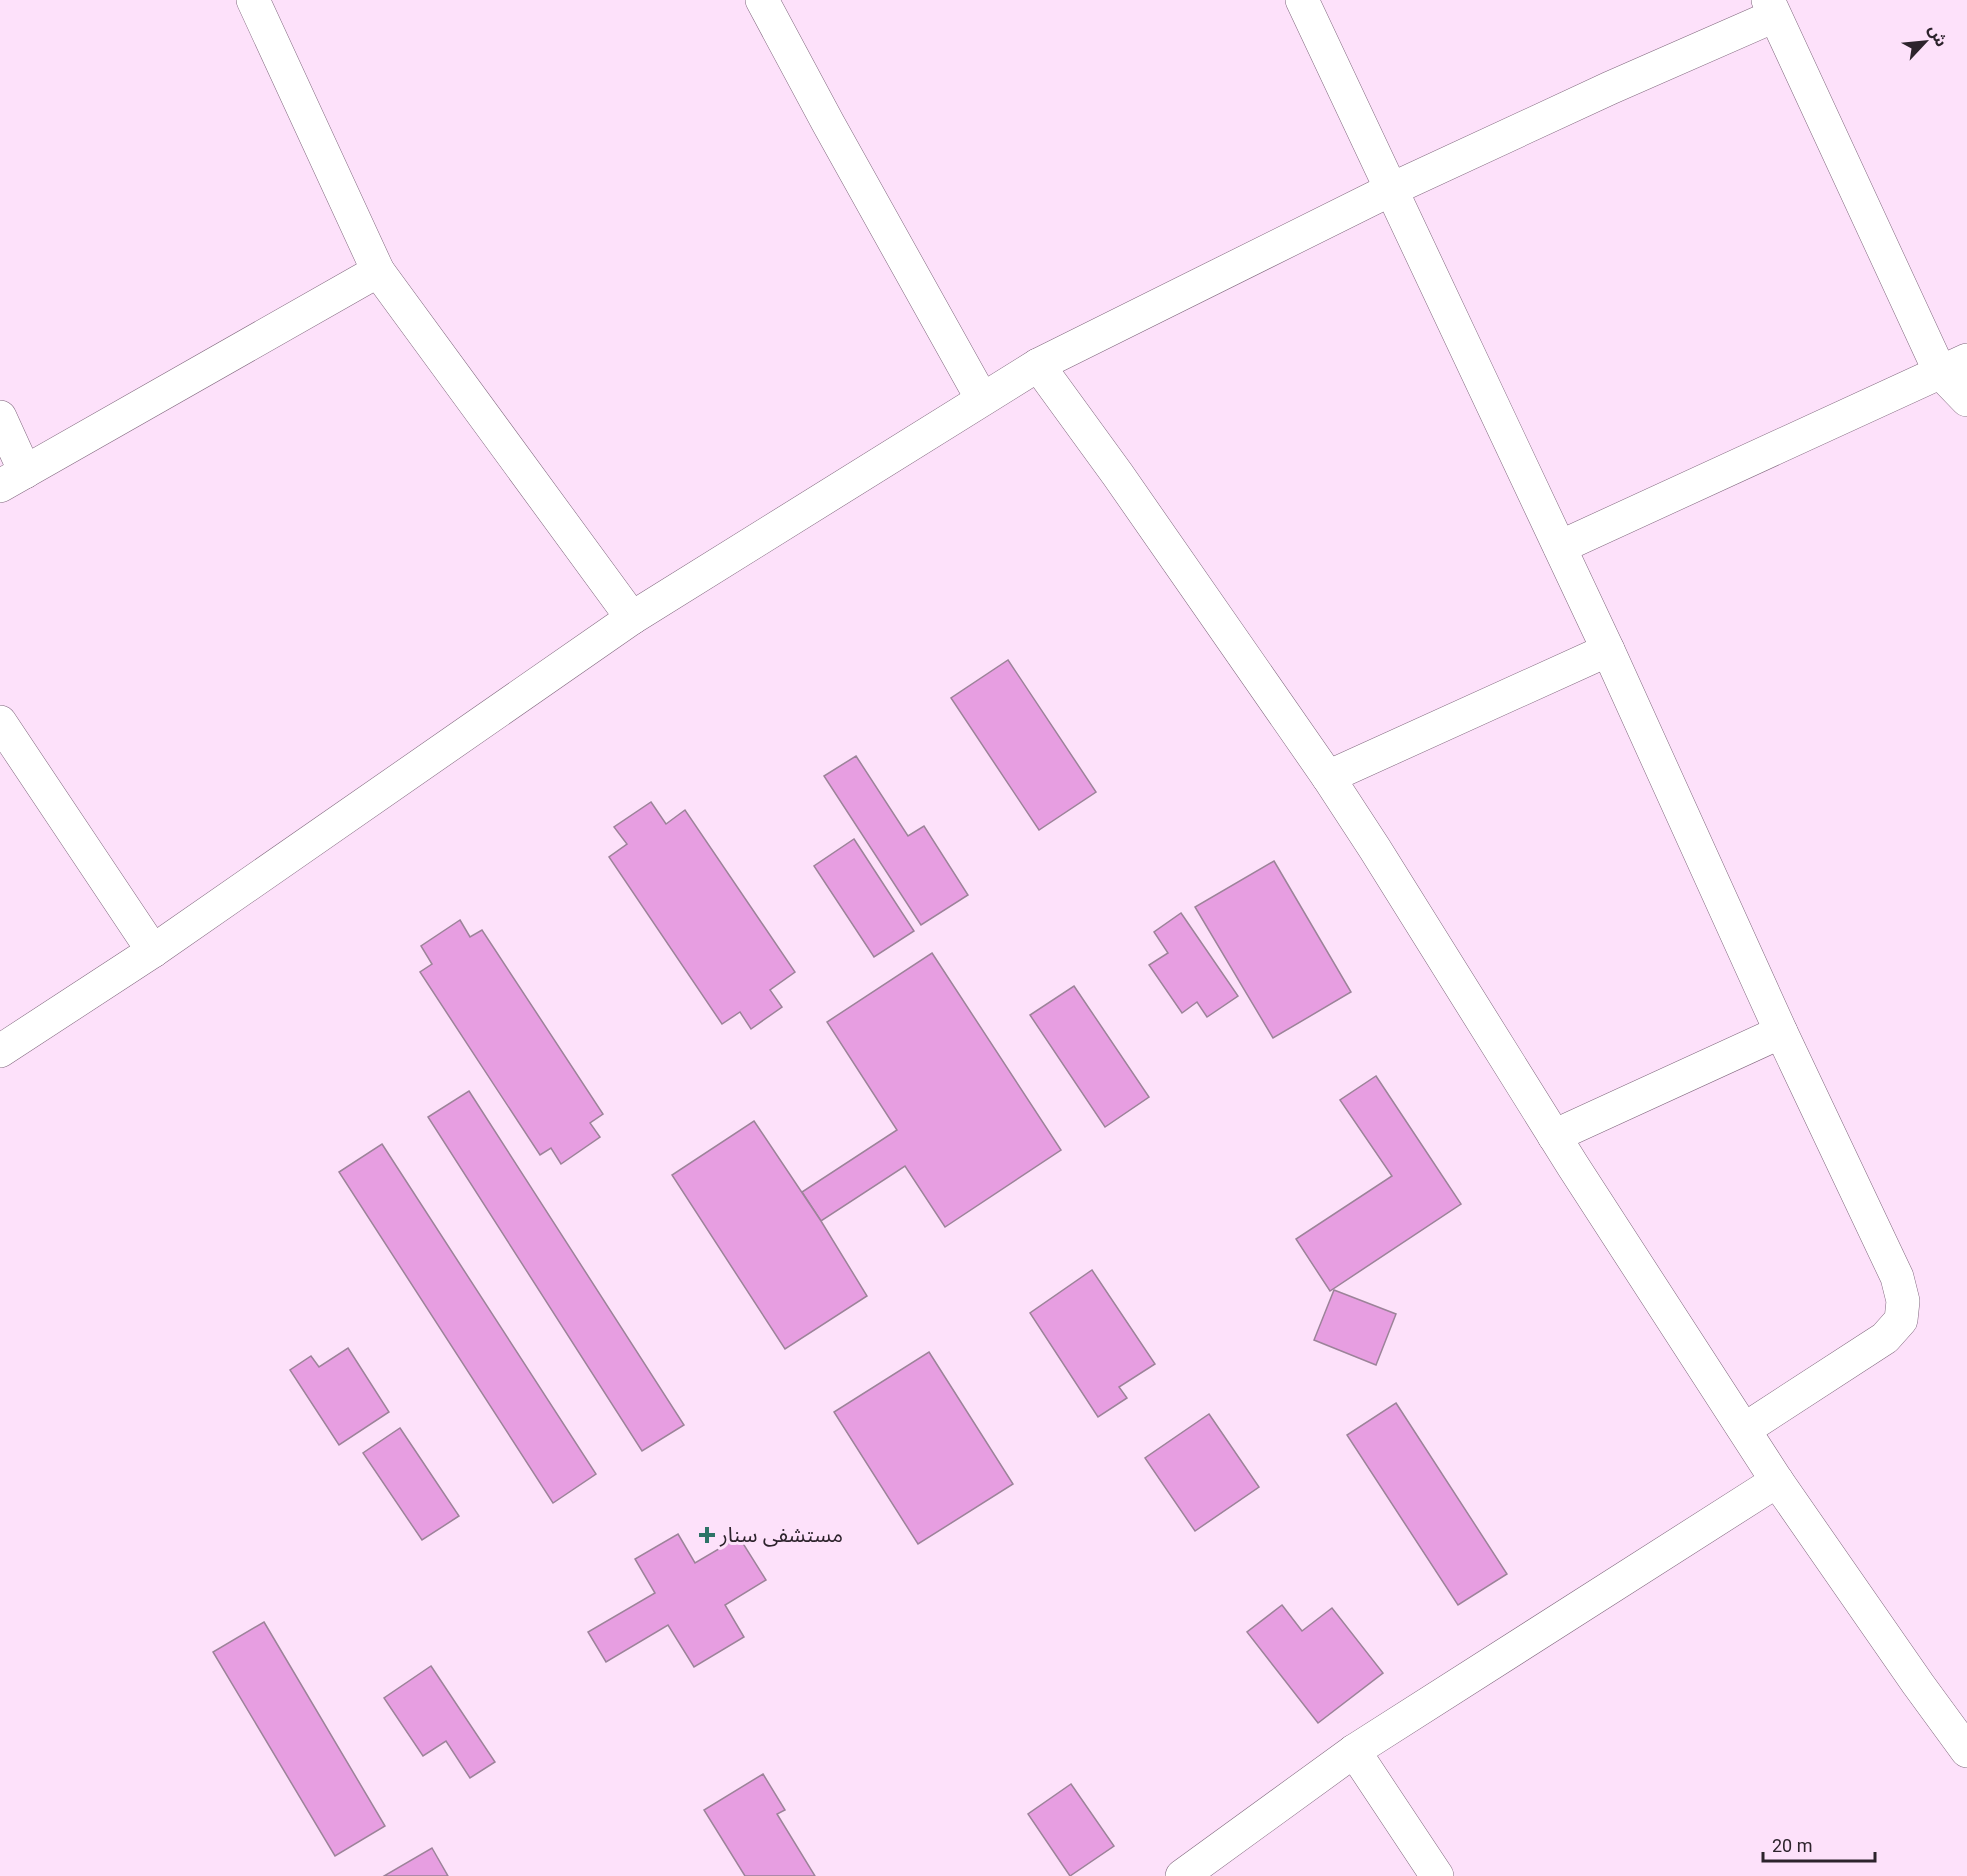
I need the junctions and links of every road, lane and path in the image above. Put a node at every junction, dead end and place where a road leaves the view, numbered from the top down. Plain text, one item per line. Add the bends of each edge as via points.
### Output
1 (254, 0) edge
2 (762, 0) edge
3 (1302, 0) edge
4 (1771, 8) edge
5 (1390, 189) junction
6 (378, 271) junction
7 (1038, 365) junction
8 (1954, 366) edge
9 (982, 399) junction
10 (1967, 400) edge
11 (0, 417) edge
12 (13, 479) edge
13 (1560, 547) junction
14 (632, 618) junction
15 (1608, 650) junction
16 (0, 722) edge
17 (1328, 777) junction
18 (153, 951) junction
19 (1781, 1032) junction
20 (0, 1051) edge
21 (1554, 1136) junction
22 (1745, 1429) junction
23 (1777, 1481) junction
24 (1354, 1751) junction
25 (1967, 1751) edge
26 (1182, 1876) edge
27 (1437, 1876) edge

1 - 6 street
2 - 9 street
3 - 5 street
4 - 5 street via 1610,88
4 - 8 street
5 - 7 street
5 - 13 street
6 - 12 street
6 - 14 street
7 - 9 street
7 - 17 street
8 - 10 street
8 - 13 street
9 - 14 street
11 - 12 street
13 - 15 street
14 - 18 street
15 - 17 street
15 - 19 street
16 - 18 street
17 - 21 street
18 - 20 street
19 - 21 street
19 - 22 street via 1897,1277 1903,1301 1900,1320 1885,1338
21 - 22 street
22 - 23 street
23 - 24 street
23 - 25 street
24 - 26 street
24 - 27 street

